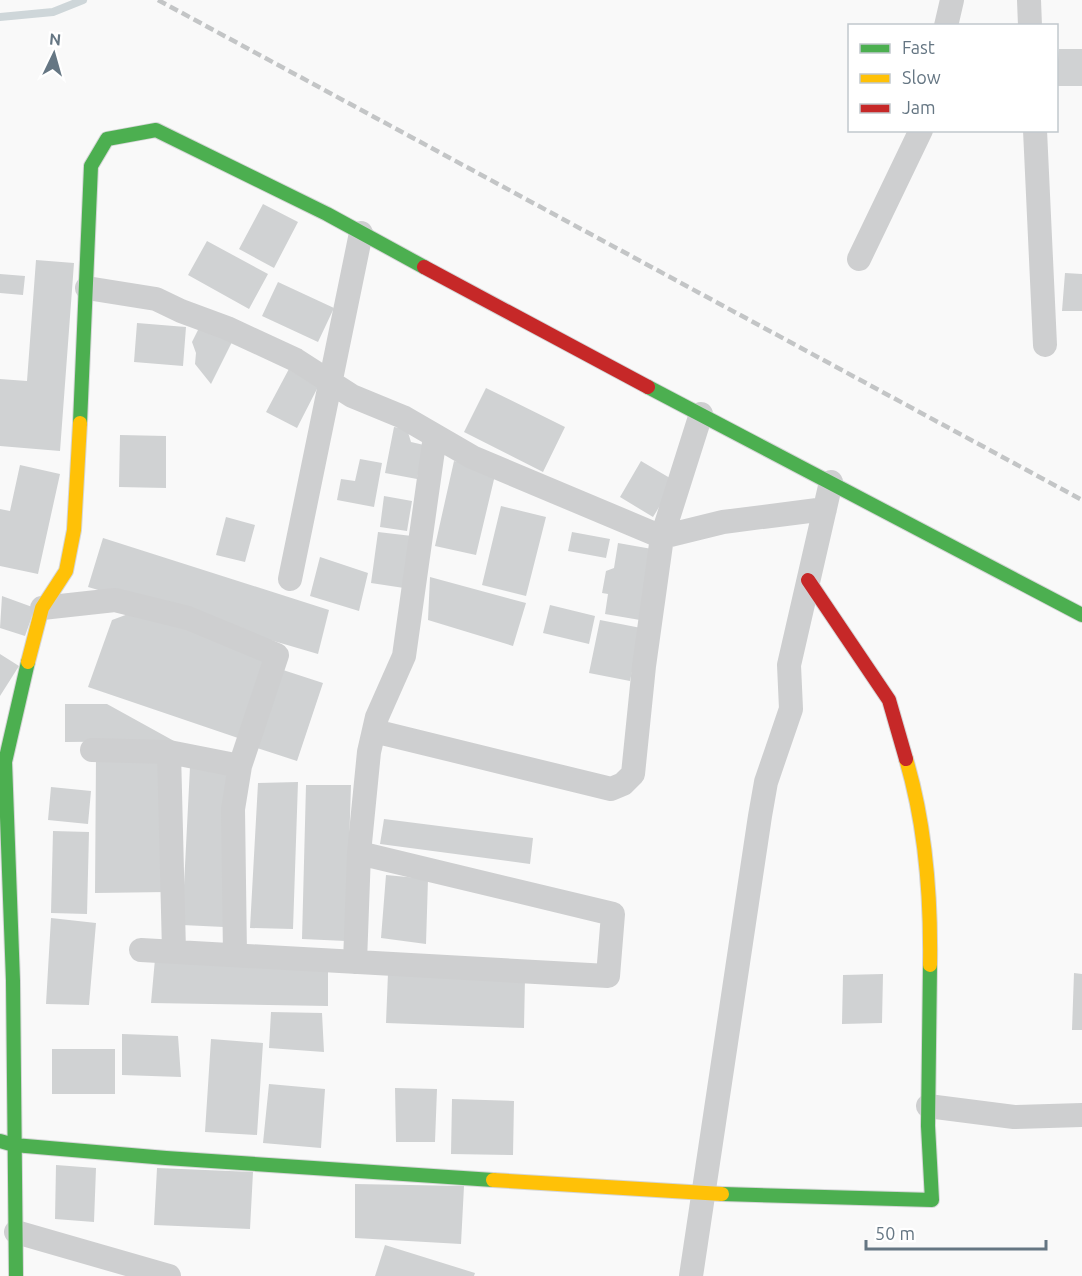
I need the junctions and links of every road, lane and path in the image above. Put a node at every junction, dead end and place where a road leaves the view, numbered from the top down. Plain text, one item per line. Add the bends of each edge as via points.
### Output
1 (952, 0) edge
2 (1029, 0) edge
3 (946, 24) edge
4 (1030, 24) edge
5 (920, 132) edge
6 (1035, 132) edge
7 (361, 232) junction
8 (859, 259) dead end
9 (87, 288) junction
10 (1045, 345) dead end
11 (330, 382) junction
12 (701, 414) junction
13 (435, 436) junction
14 (831, 482) junction
15 (825, 509) junction
16 (662, 537) junction
17 (290, 579) dead end
18 (808, 580) junction
19 (42, 608) junction
20 (1082, 615) edge
21 (374, 731) junction
22 (92, 750) dead end
23 (169, 752) junction
24 (2, 762) edge
25 (240, 766) junction
26 (358, 853) junction
27 (141, 950) dead end
28 (174, 951) junction
29 (234, 955) junction
30 (355, 962) junction
31 (928, 1106) junction
32 (1082, 1115) edge
33 (0, 1141) edge
34 (15, 1144) junction
35 (704, 1194) junction
36 (16, 1232) junction
37 (16, 1276) edge
38 (169, 1276) edge
39 (691, 1276) edge

1 - 3 street
2 - 4 street
5 - 8 street
6 - 10 street
7 - 9 street via 156,130 107,139 91,166
7 - 11 street
7 - 12 street
9 - 11 street via 156,299 296,360
9 - 19 street via 74,530 66,571
11 - 13 street
11 - 17 street
12 - 14 street
12 - 16 street
13 - 16 street via 472,457
13 - 21 street via 404,656
14 - 15 street
14 - 20 street
15 - 16 street via 723,522
15 - 18 street
16 - 21 street via 633,774 623,784 611,789
18 - 31 street via 889,700 917,797 931,924
18 - 35 street via 789,665 791,709 766,782 760,816
19 - 24 street
19 - 25 street via 115,600 188,618 277,654
21 - 26 street
22 - 23 street
23 - 25 street
23 - 28 street
24 - 34 street via 13,981
25 - 29 street via 233,809
26 - 30 street
26 - 30 street via 613,914 608,976
27 - 28 street
28 - 29 street
29 - 30 street
31 - 32 street via 1014,1117
31 - 35 street via 933,1200
33 - 34 street
34 - 35 street via 178,1159
34 - 36 street
35 - 39 street
36 - 37 street
36 - 38 street

